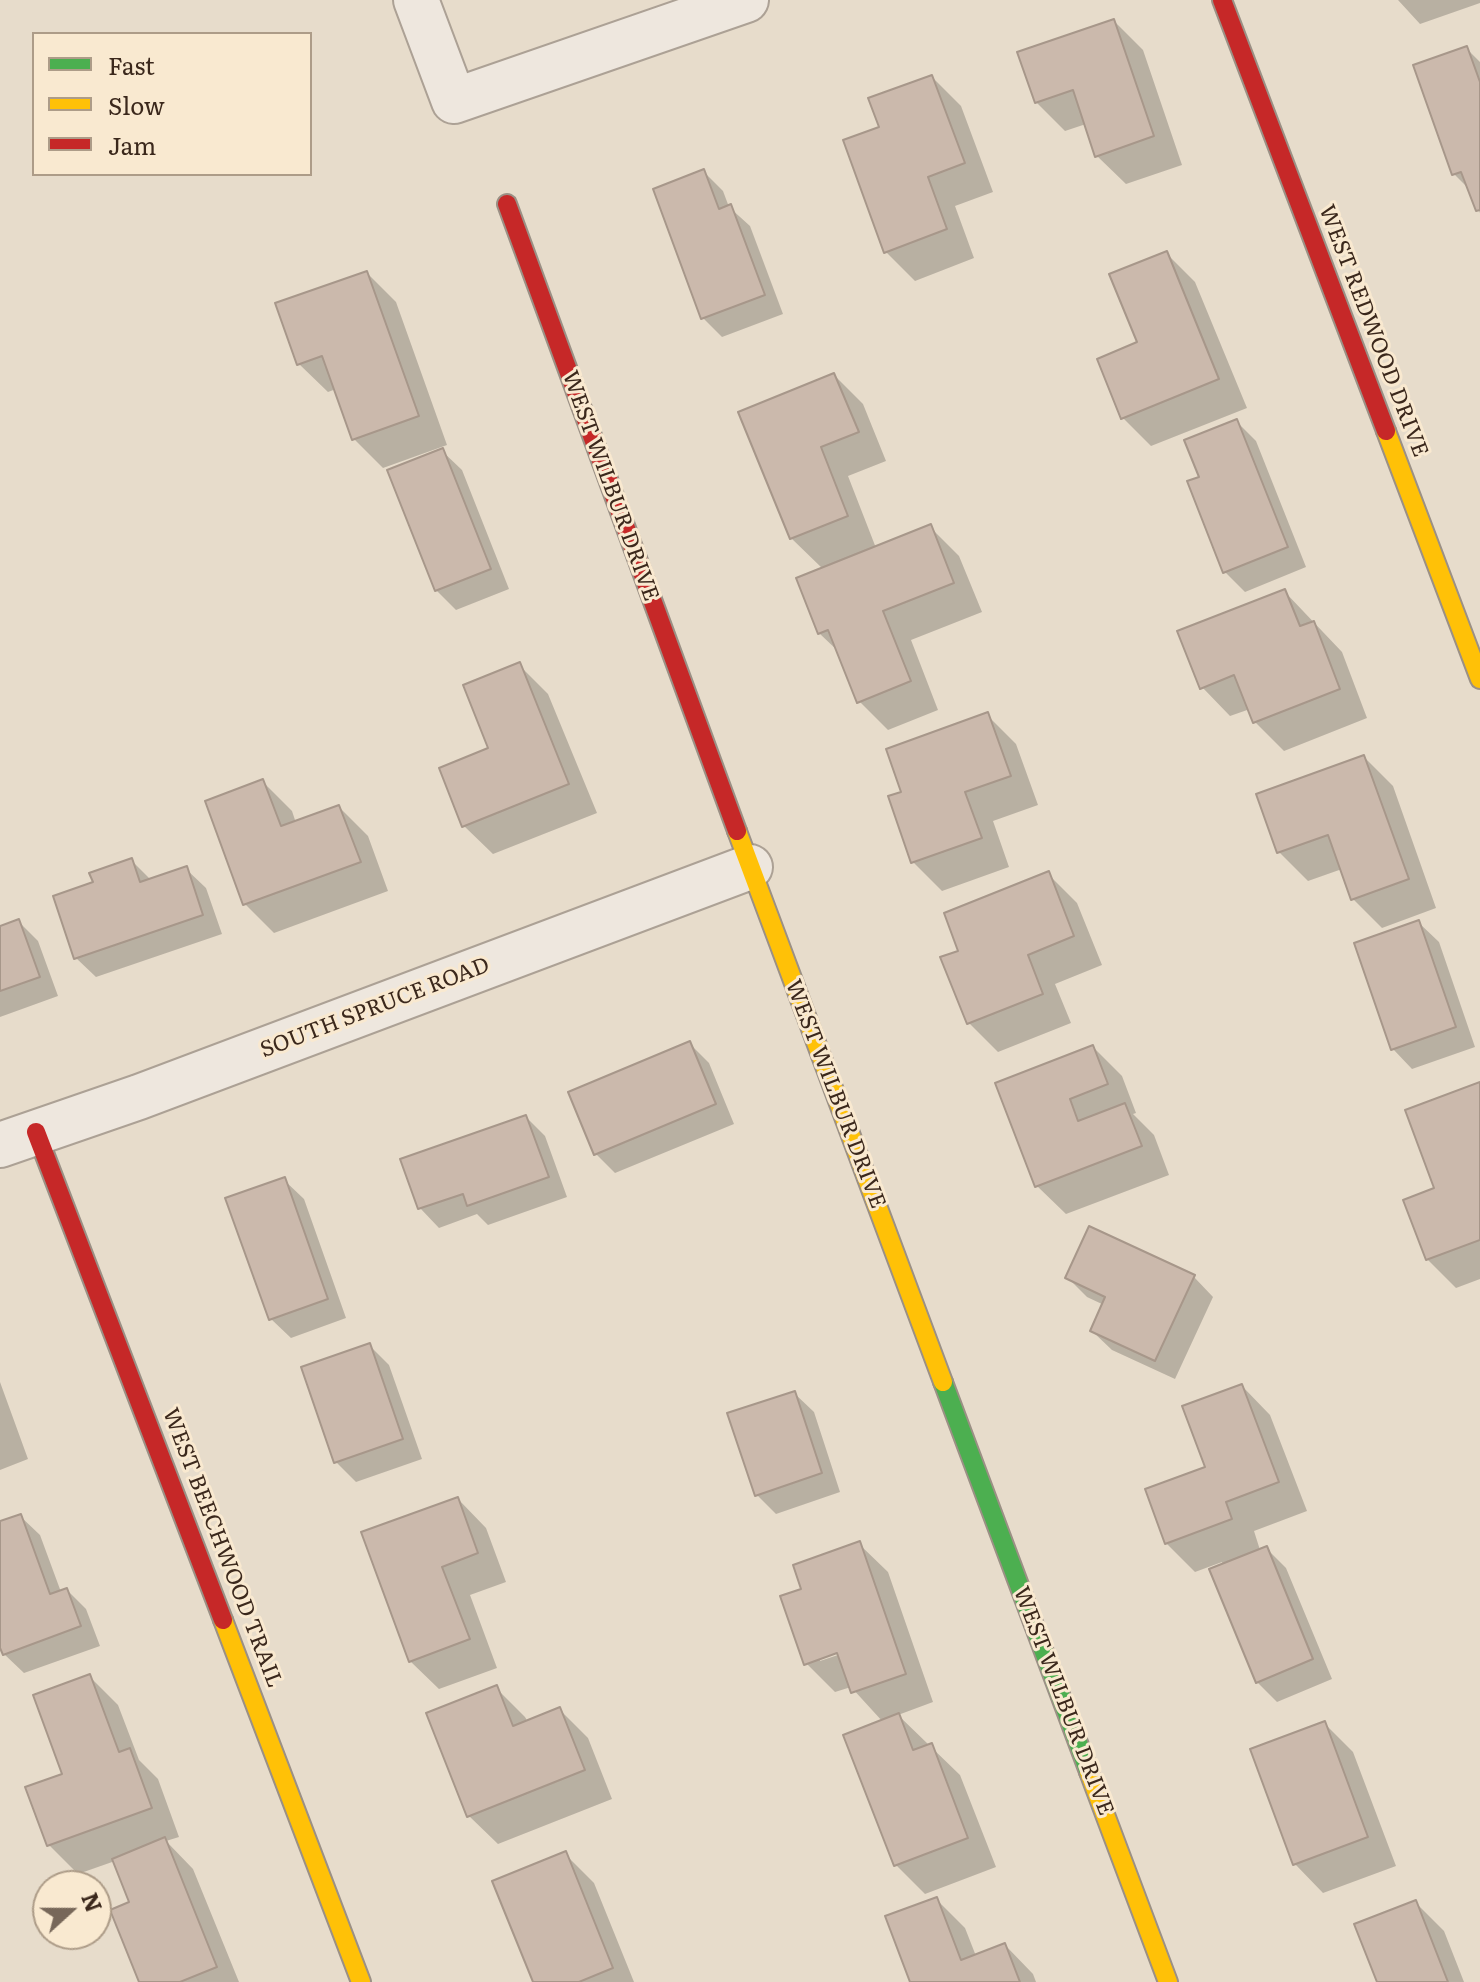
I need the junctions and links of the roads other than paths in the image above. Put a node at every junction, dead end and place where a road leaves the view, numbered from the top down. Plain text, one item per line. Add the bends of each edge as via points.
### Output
1 (416, 0) edge
2 (746, 0) edge
3 (1222, 0) edge
4 (507, 204) dead end
5 (1480, 679) edge
6 (750, 867) junction
7 (18, 1139) edge
8 (361, 1982) edge
9 (1168, 1982) edge

1 - 2 street via 454,101
3 - 5 street, WEST REDWOOD DRIVE
4 - 6 street, WEST WILBUR DRIVE
6 - 7 street, SOUTH SPRUCE ROAD
6 - 9 street, WEST WILBUR DRIVE
7 - 8 street, WEST BEECHWOOD TRAIL

